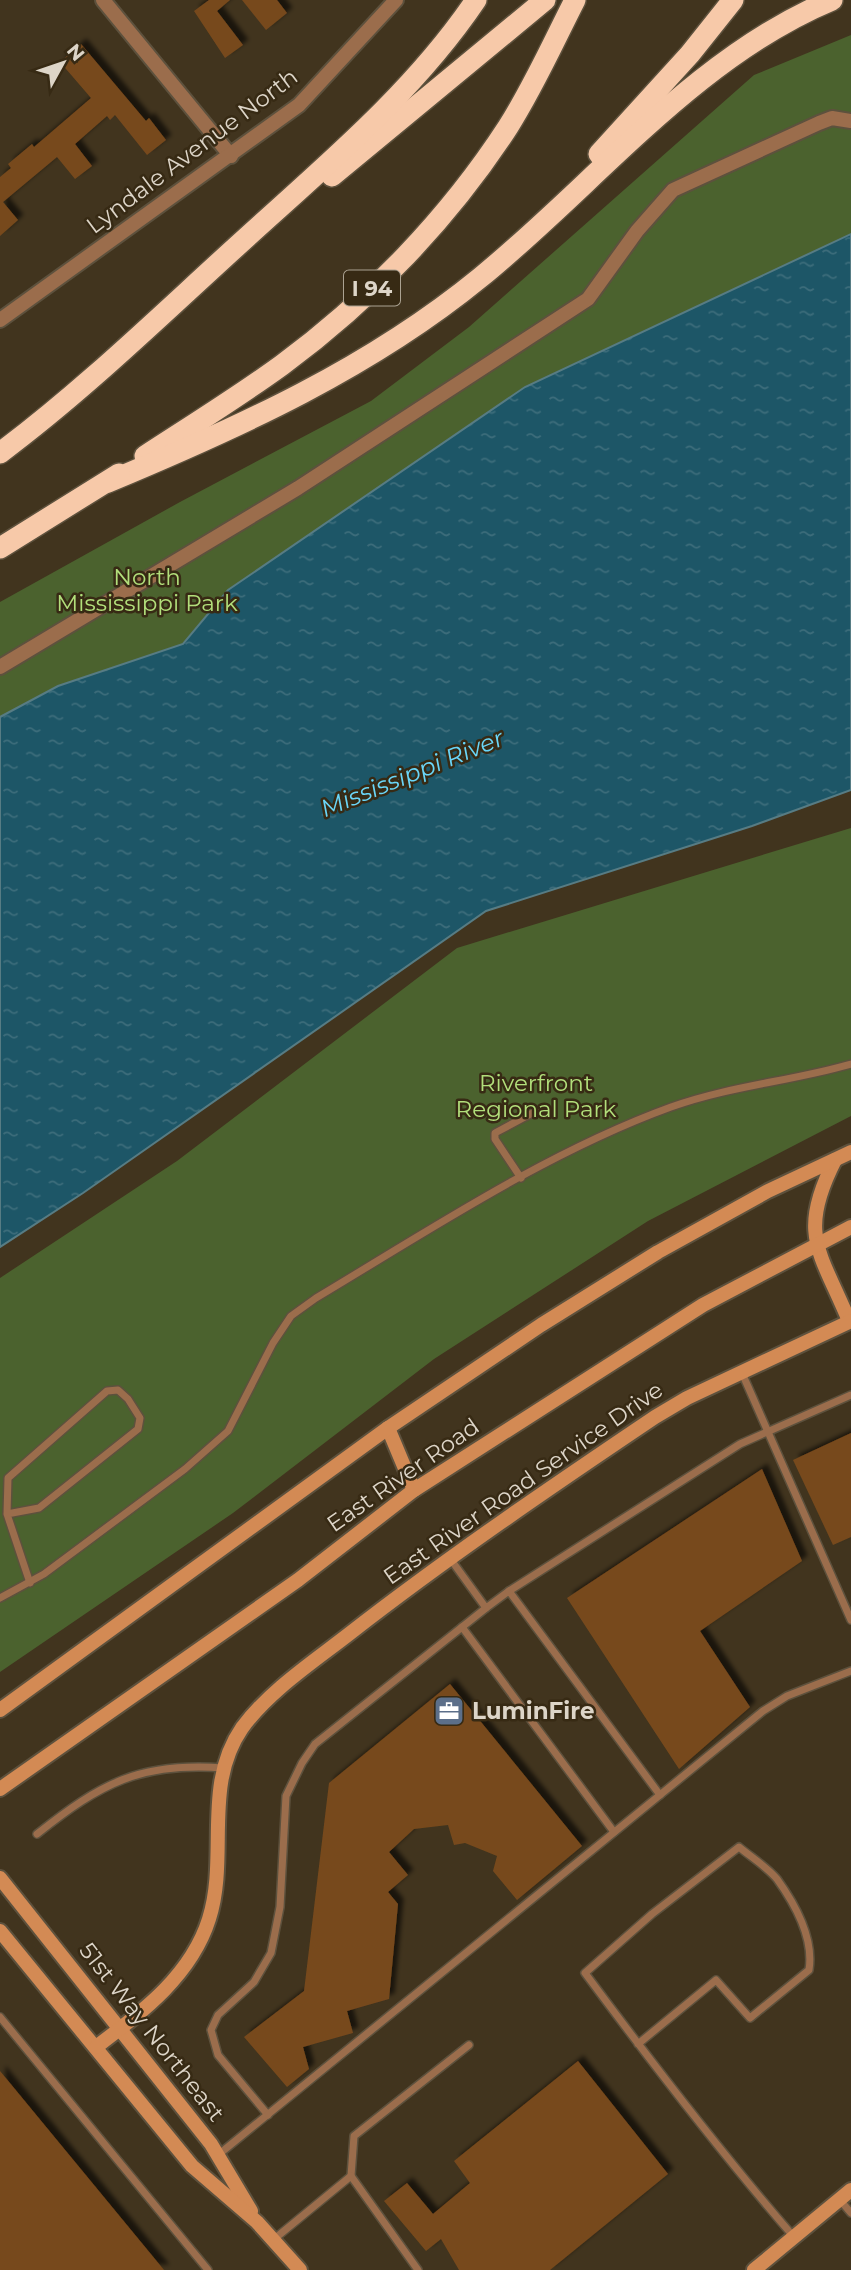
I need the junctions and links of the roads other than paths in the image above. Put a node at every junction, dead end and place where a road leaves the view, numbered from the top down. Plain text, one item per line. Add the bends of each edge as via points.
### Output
1 (103, 0) edge
2 (396, 0) edge
3 (476, 0) edge
4 (545, 0) edge
5 (575, 0) edge
6 (733, 0) edge
7 (832, 0) edge
8 (851, 121) edge
9 (231, 156) junction
10 (164, 312) junction
11 (0, 320) edge
12 (332, 376) junction
13 (0, 453) edge
14 (108, 482) junction
15 (0, 548) edge
16 (0, 667) edge
17 (851, 1064) edge
18 (538, 1110) dead end
19 (851, 1152) edge
20 (835, 1160) junction
21 (521, 1178) junction
22 (851, 1227) edge
23 (816, 1243) junction
24 (850, 1321) edge
25 (742, 1372) junction
26 (851, 1395) edge
27 (388, 1428) junction
28 (768, 1433) junction
29 (414, 1490) junction
30 (7, 1514) junction
31 (448, 1556) junction
32 (30, 1583) junction
33 (509, 1591) junction
34 (0, 1598) edge
35 (486, 1608) junction
36 (851, 1620) edge
37 (462, 1627) junction
38 (851, 1671) edge
39 (0, 1710) edge
40 (223, 1768) junction
41 (0, 1789) edge
42 (660, 1795) junction
43 (614, 1832) junction
44 (37, 1834) dead end
45 (0, 1878) edge
46 (0, 1931) edge
47 (0, 2017) edge
48 (121, 2028) junction
49 (638, 2044) junction
50 (469, 2045) dead end
51 (96, 2047) junction
52 (268, 2115) junction
53 (218, 2155) junction
54 (351, 2176) junction
55 (845, 2195) edge
56 (851, 2213) edge
57 (257, 2222) junction
58 (794, 2237) junction
59 (273, 2240) junction
60 (208, 2270) edge
61 (300, 2270) edge
62 (418, 2270) edge
63 (754, 2270) edge

1 - 9 street
2 - 9 street, Lyndale Avenue North via 299,106
3 - 10 highway via 377,116
4 - 10 highway
5 - 14 highway, I 94 via 542,71 496,145 446,212 382,279 285,363
6 - 12 highway via 676,70 531,224 457,286
7 - 12 highway via 785,23 710,75 659,114 479,278 391,345
8 - 16 street via 832,118 673,190 580,305 298,488
9 - 11 street, Lyndale Avenue North
10 - 13 highway
12 - 14 highway via 203,443
14 - 15 highway, I 94
17 - 21 lane via 671,1107 600,1136
18 - 21 lane via 495,1133
19 - 20 street, East River Road
20 - 23 street via 819,1191 813,1221
20 - 27 street, East River Road via 658,1252
21 - 32 lane via 291,1316 228,1431 185,1469
22 - 23 street, East River Road
23 - 24 street
23 - 29 street, East River Road via 703,1305
24 - 25 street, East River Road Service Drive
25 - 28 lane
25 - 31 street, East River Road Service Drive via 655,1417
26 - 28 lane
27 - 29 street
27 - 39 street, East River Road
28 - 33 lane via 740,1444
28 - 36 lane
29 - 41 street, East River Road via 298,1580
30 - 30 lane via 39,1508 138,1429 140,1418 128,1399 118,1390 107,1391 8,1478
30 - 32 lane
31 - 35 lane
31 - 40 street, East River Road Service Drive via 260,1707 235,1740
32 - 34 lane
33 - 35 lane
33 - 42 lane
35 - 37 lane
37 - 43 lane
37 - 52 lane via 315,1744 286,1796 280,1907 271,1953 254,1982 218,2015 211,2031 218,2054
38 - 42 lane via 787,1696
40 - 44 lane via 183,1765 136,1773 111,1783
40 - 48 street, East River Road Service Drive via 215,1890 206,1927 198,1947 167,1989
42 - 43 lane
43 - 52 lane
45 - 48 street, 51st Way Northeast
46 - 51 street, 51st Way Northeast
47 - 60 lane
48 - 51 street, East River Road Service Drive
48 - 53 street, 51st Way Northeast
49 - 49 lane via 585,1973 739,1847 776,1878 796,1911 812,1951 809,1970 750,2018 716,1980
49 - 58 lane
50 - 54 lane via 354,2136
51 - 57 street, 51st Way Northeast via 192,2166
52 - 53 lane
53 - 57 street, 51st Way Northeast
54 - 59 lane
54 - 62 lane
55 - 56 lane
55 - 58 street
57 - 59 street, 51st Way Northeast
58 - 63 street
59 - 61 street, 51st Way Northeast

